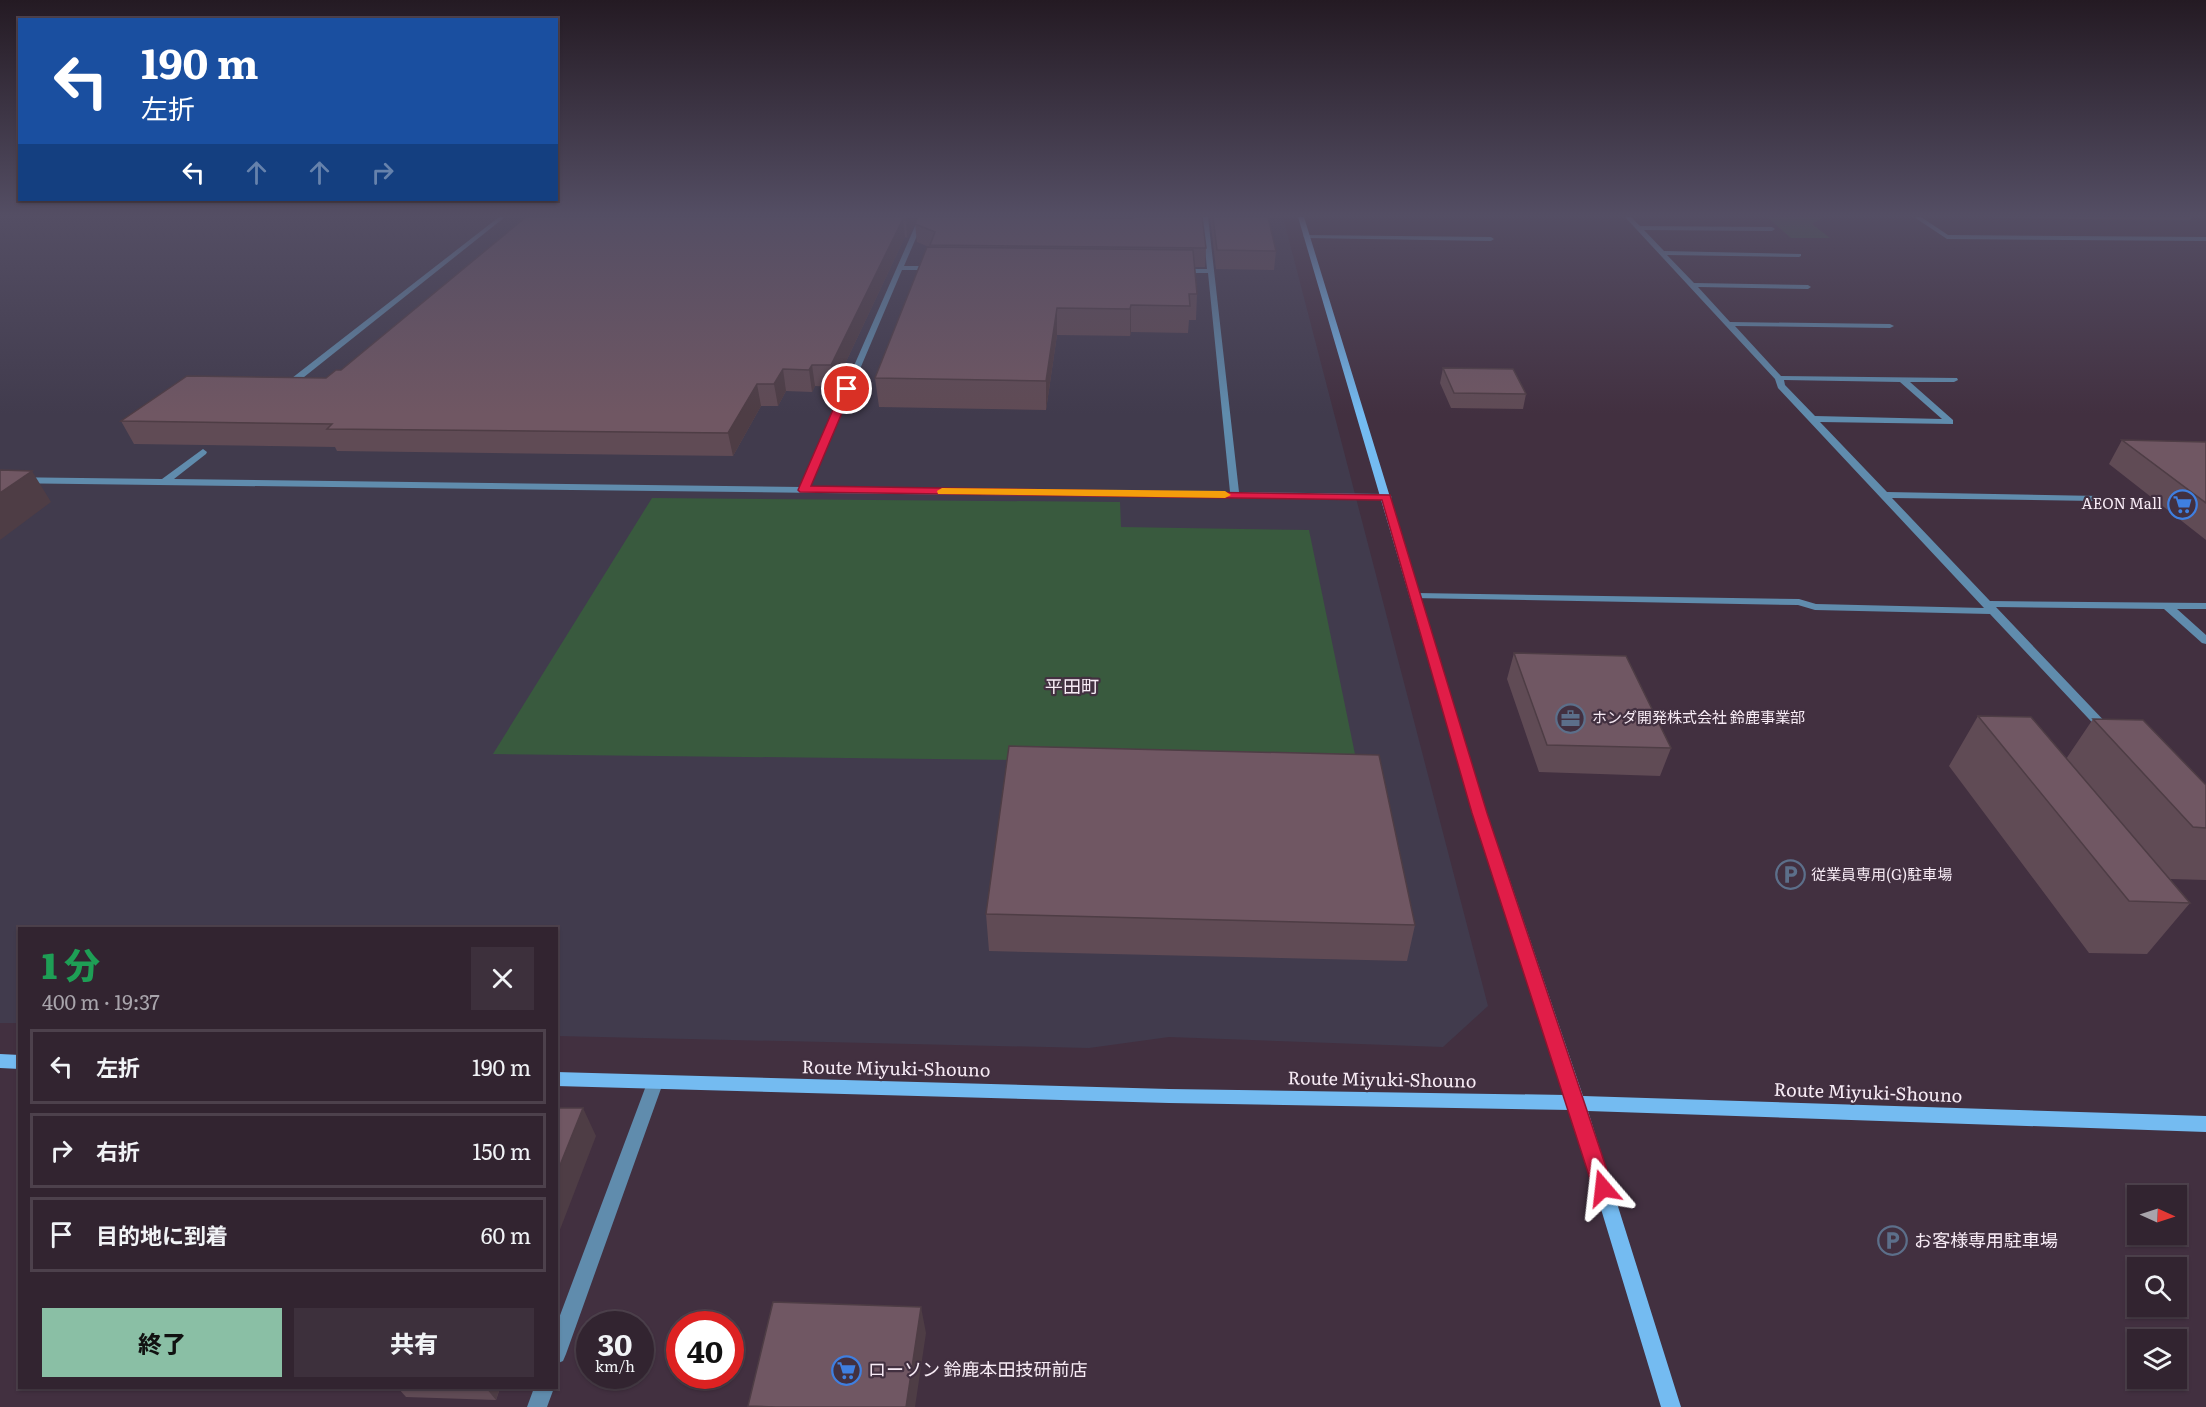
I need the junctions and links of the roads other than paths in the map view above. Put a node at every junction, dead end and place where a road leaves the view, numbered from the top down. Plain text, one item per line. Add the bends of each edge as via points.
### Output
1 (419, 283) edge
2 (893, 283) edge
3 (1213, 283) edge
4 (1320, 283) edge
5 (1690, 283) edge
6 (1692, 285) junction
7 (1809, 287) dead end
8 (1729, 324) junction
9 (1890, 326) dead end
10 (1779, 378) junction
11 (1902, 379) junction
12 (1954, 380) dead end
13 (283, 390) edge
14 (1814, 419) junction
15 (203, 452) dead end
16 (0, 480) edge
17 (163, 483) junction
18 (804, 490) junction
19 (1235, 495) junction
20 (1886, 495) junction
21 (1387, 497) junction
22 (2096, 498) dead end
23 (1416, 596) junction
24 (2166, 605) junction
25 (2206, 606) edge
26 (1990, 608) junction
27 (2206, 641) edge
28 (2116, 741) edge
29 (0, 1061) edge
30 (18, 1062) edge
31 (558, 1079) edge
32 (655, 1083) junction
33 (1577, 1103) junction
34 (2206, 1124) edge
35 (558, 1349) edge
36 (544, 1389) edge
37 (537, 1407) edge
38 (1671, 1407) edge

1 - 13 street
2 - 18 street
3 - 19 street
4 - 21 street
5 - 6 street
6 - 7 street
6 - 8 street
8 - 9 street
8 - 10 street
10 - 11 street
10 - 14 street via 1781,386
11 - 12 street
11 - 14 street via 1950,422
14 - 20 street
15 - 17 street
16 - 17 street
17 - 18 street
18 - 19 street
19 - 21 street
20 - 22 street
20 - 26 street
21 - 23 street
23 - 26 street
23 - 33 street via 1480,813
24 - 25 street
24 - 26 street
24 - 27 street
26 - 28 street
29 - 30 street
31 - 32 street, Route Miyuki-Shouno
32 - 33 street, Route Miyuki-Shouno
32 - 35 street
33 - 34 street, Route Miyuki-Shouno
33 - 38 street
36 - 37 street

